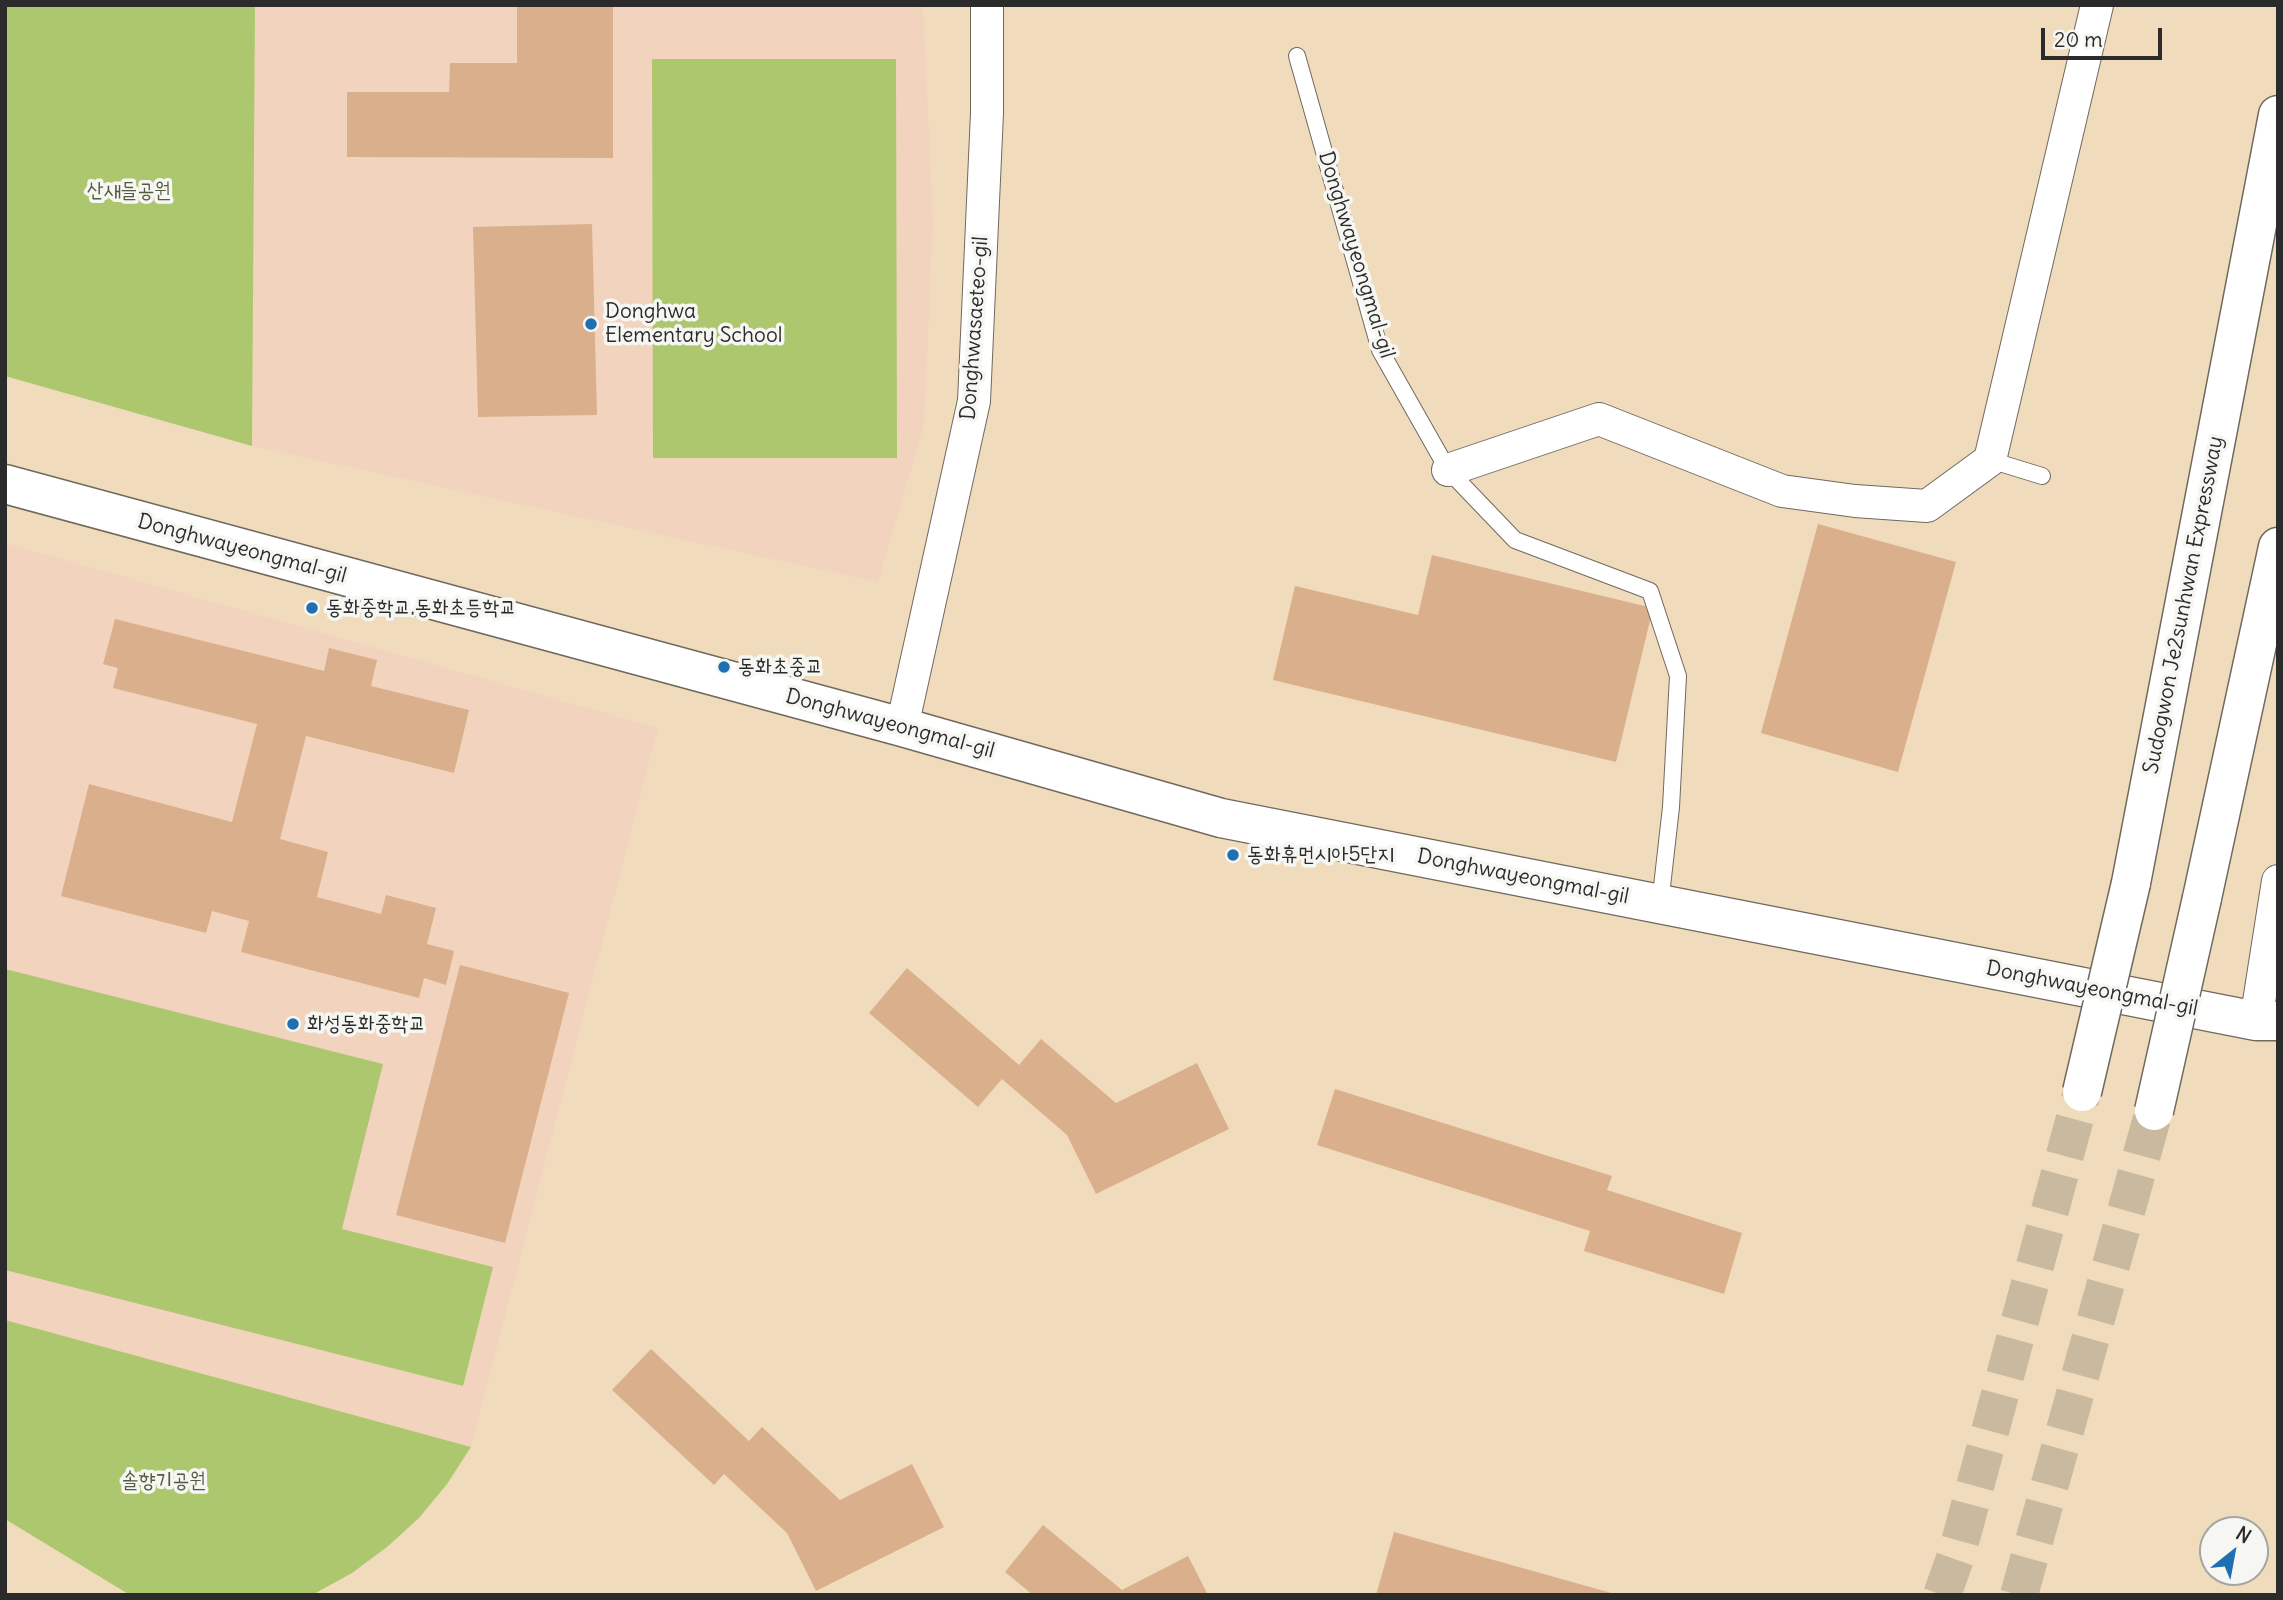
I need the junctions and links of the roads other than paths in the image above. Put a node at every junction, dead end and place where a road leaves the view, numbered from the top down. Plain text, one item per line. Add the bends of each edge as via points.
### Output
1 (987, 5) edge
2 (2097, 5) edge
3 (1297, 56) dead end
4 (2278, 116) edge
5 (1990, 460) junction
6 (1448, 470) junction
7 (2042, 476) dead end
8 (5, 484) edge
9 (2278, 547) edge
10 (902, 727) junction
11 (2278, 881) edge
12 (1660, 904) junction
13 (2267, 1021) edge
14 (2082, 1092) tunnel mouth
15 (2154, 1111) tunnel mouth

1 - 10 street, Donghwasaeteo-gil via 974,401
2 - 5 street
3 - 6 lane, Donghwayeongmal-gil via 1380,350
4 - 14 main road, Sudogwon Je2sunhwan Expressway, bridge via 2131,883
5 - 6 street via 1927,506 1855,501 1782,491 1599,419
5 - 7 lane
6 - 12 lane, Donghwayeongmal-gil via 1515,540 1650,592 1678,676
8 - 10 main road, Donghwayeongmal-gil
9 - 15 main road, bridge
10 - 12 main road, Donghwayeongmal-gil via 1221,818
11 - 13 street
12 - 13 main road, Donghwayeongmal-gil

